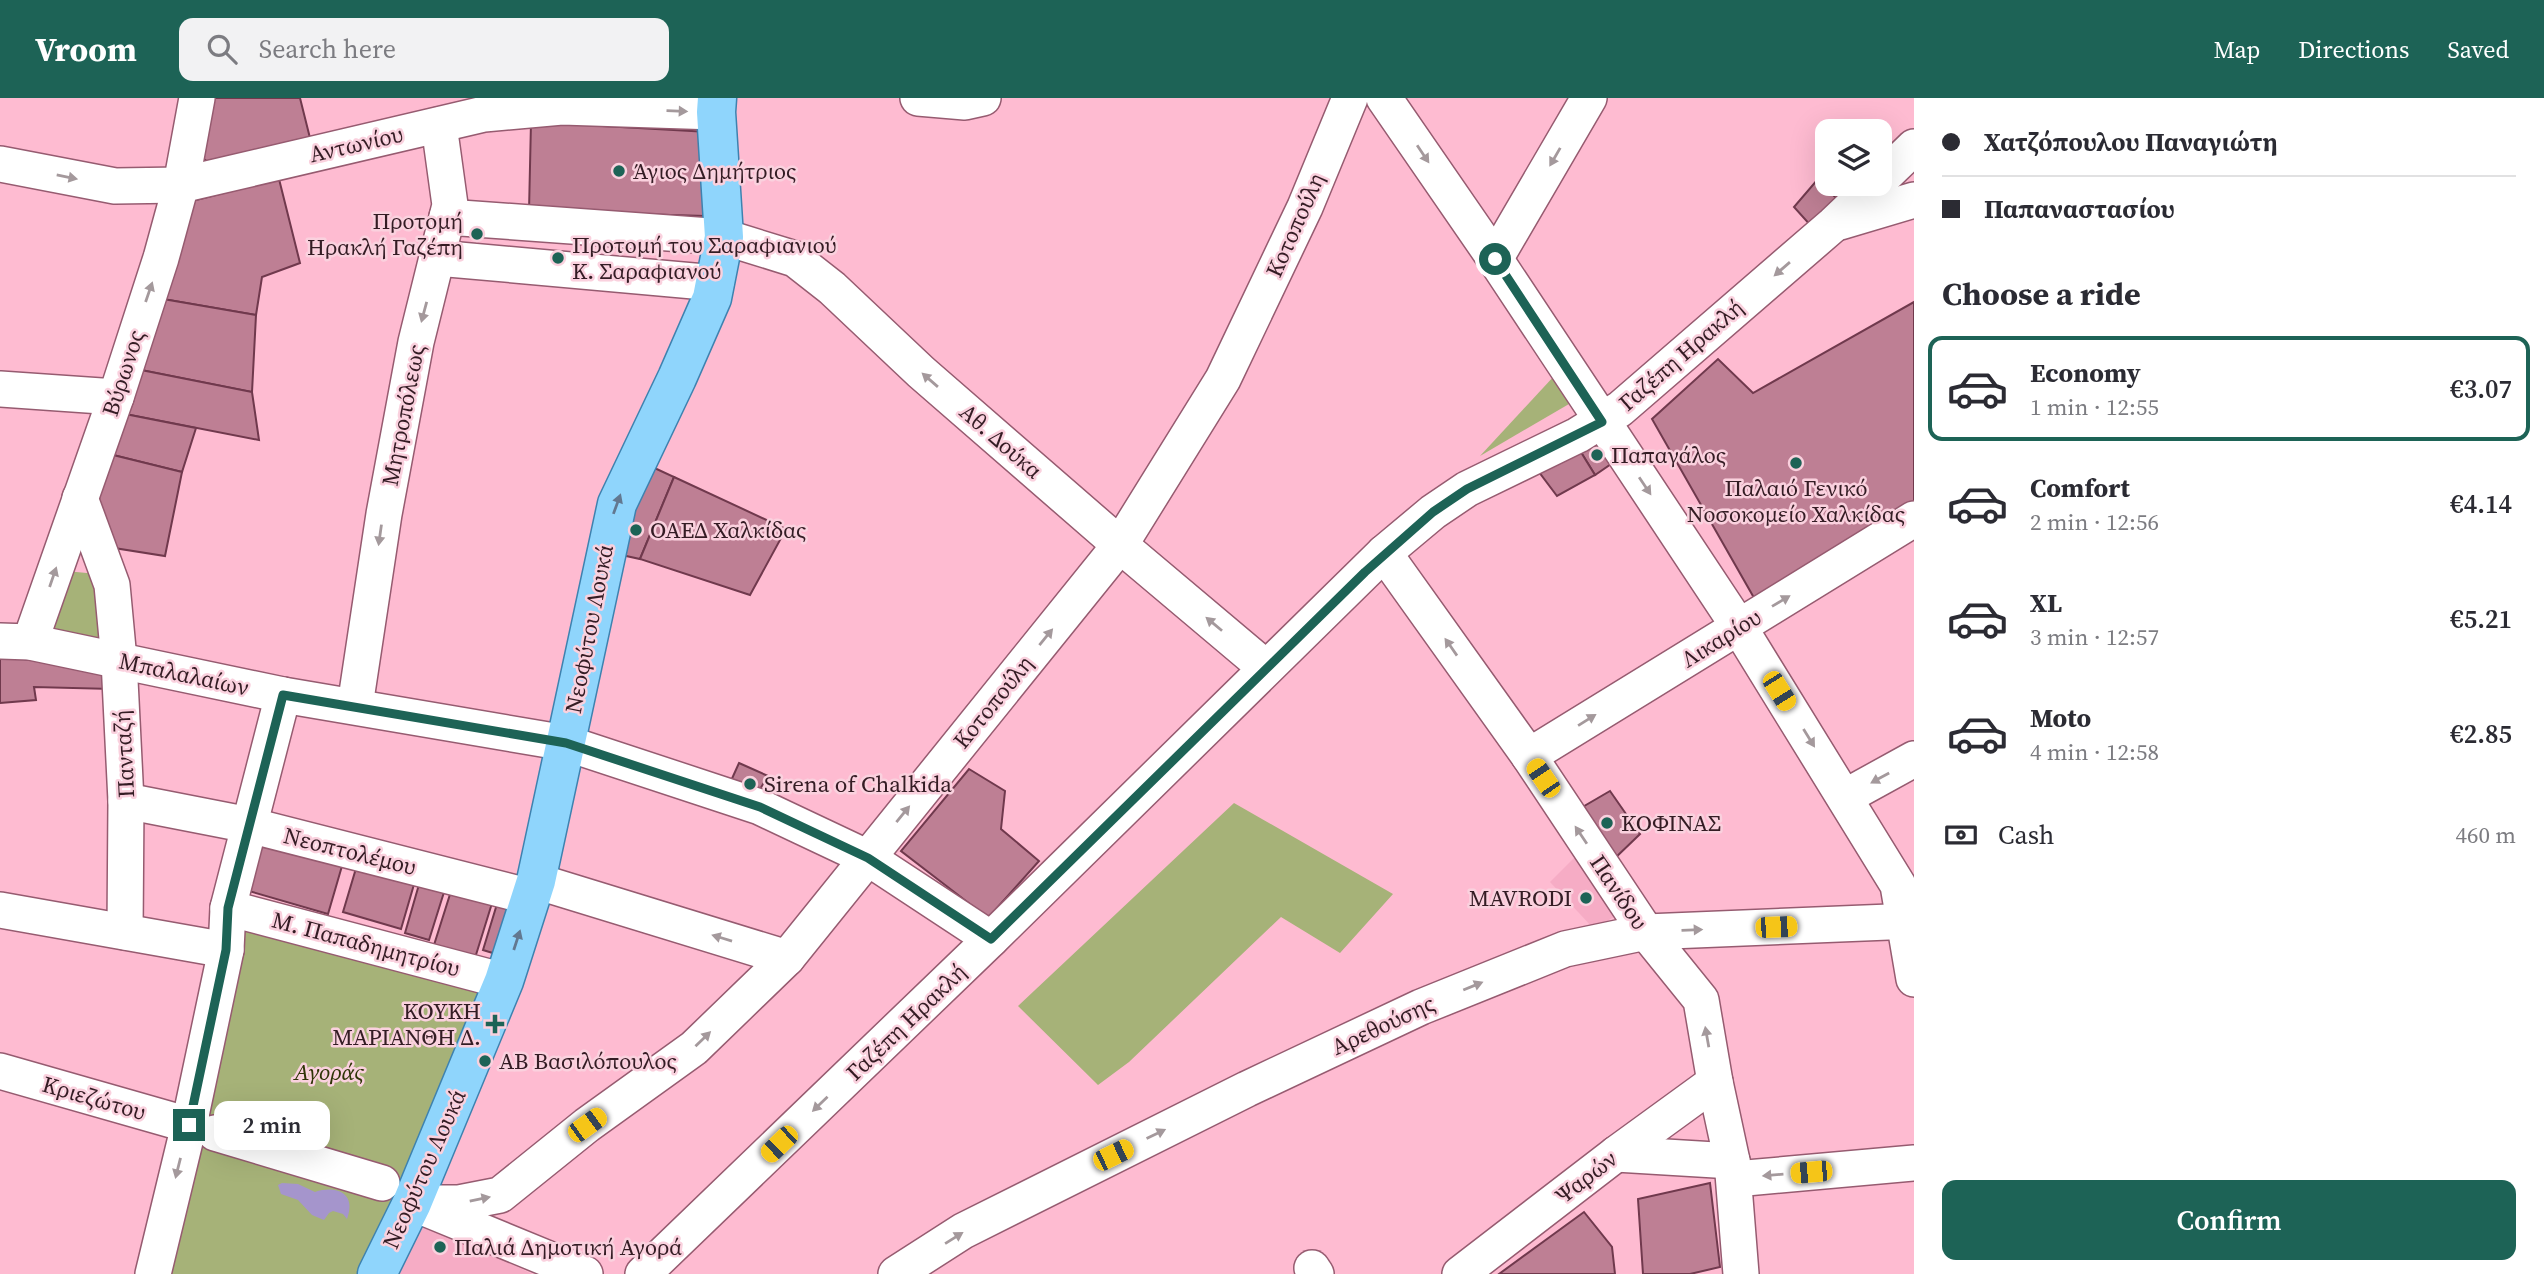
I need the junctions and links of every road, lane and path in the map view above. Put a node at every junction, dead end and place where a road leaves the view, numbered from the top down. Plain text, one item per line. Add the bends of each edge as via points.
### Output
1 (197, 98) edge
2 (918, 98) edge
3 (983, 98) edge
4 (1350, 98) edge
5 (1384, 98) edge
6 (1589, 98) edge
7 (510, 105) edge
8 (717, 105) edge
9 (439, 125) junction
10 (1914, 147) edge
11 (0, 164) edge
12 (1892, 168) edge
13 (181, 185) junction
14 (1863, 196) edge
15 (1914, 200) edge
16 (447, 217) junction
17 (547, 224) junction
18 (1834, 224) junction
19 (638, 231) junction
20 (724, 237) junction
21 (437, 258) junction
22 (1495, 259) junction
23 (540, 267) junction
24 (636, 275) junction
25 (716, 283) junction
26 (0, 389) edge
27 (116, 397) junction
28 (1602, 422) junction
29 (80, 498) junction
30 (1914, 519) edge
31 (1120, 545) junction
32 (1384, 553) junction
33 (1739, 627) junction
34 (15, 642) edge
35 (119, 660) junction
36 (1266, 668) junction
37 (283, 695) junction
38 (355, 706) junction
39 (566, 743) junction
40 (1529, 756) junction
41 (1914, 759) edge
42 (1845, 797) junction
43 (126, 801) junction
44 (249, 825) junction
45 (868, 858) junction
46 (534, 889) junction
47 (228, 908) junction
48 (0, 910) edge
49 (1910, 922) edge
50 (125, 932) junction
51 (1646, 932) junction
52 (991, 939) junction
53 (226, 950) junction
54 (787, 958) junction
55 (1914, 979) edge
56 (504, 981) junction
57 (0, 1071) edge
58 (1715, 1082) junction
59 (202, 1129) junction
60 (1616, 1154) junction
61 (1914, 1163) edge
62 (1733, 1170) junction
63 (397, 1193) junction
64 (153, 1274) edge
65 (377, 1274) edge
66 (585, 1274) edge
67 (643, 1274) edge
68 (896, 1274) edge
69 (1460, 1274) edge
70 (1741, 1274) edge

1 - 13 street, Βύρωνος
2 - 3 street via 965,102
4 - 31 street, Κοτοπούλη via 1305,207 1223,379
5 -> 22 street
6 -> 22 street
7 -> 8 street, Αντωνίου
7 - 9 street, Αντωνίου
8 - 20 main road, Νεοφύτου Λουκά
9 - 13 street, Αντωνίου
9 - 16 street, Μητροπόλεως via 450,205
10 - 12 street
11 -> 13 street, Αντωνίου via 115,186
27 -> 13 street, Βύρωνος
14 - 18 street, Γαζέπη Ηρακλή
15 - 18 street
16 - 17 street, Αθ. Δούκα
16 - 21 street, Μητροπόλεως
17 - 19 street, Αθ. Δούκα
17 - 23 street
18 -> 28 street, Γαζέπη Ηρακλή
19 - 20 street, Αθ. Δούκα
19 - 24 street
20 - 25 main road, Νεοφύτου Λουκά
31 -> 20 street, Αθ. Δούκα via 795,258
21 - 23 street
21 -> 38 street, Μητροπόλεως via 383,514
22 - 28 street
23 - 24 street
24 - 25 street
39 -> 25 main road, Νεοφύτου Λουκά via 617,504
26 - 27 street
27 - 29 street, Βύρωνος
28 - 32 street, Γαζέπη Ηρακλή via 1467,489
28 -> 33 street
34 -> 29 street, Βύρωνος
29 - 35 street, Πανταζή via 112,586
33 -> 30 street, Λικαρίου
36 -> 31 street, Αθ. Δούκα
45 -> 31 street, Κοτοπούλη
32 - 36 street, Γαζέπη Ηρακλή
40 -> 32 street, Πανίδου
40 -> 33 street, Λικαρίου
33 -> 42 street
34 - 35 street, Μπαλαλαίων
35 - 37 street, Μπαλαλαίων
35 - 43 street, Πανταζή
36 - 52 street, Γαζέπη Ηρακλή
37 - 38 street, Μπαλαλαίων
37 - 44 street
38 - 39 street, Μπαλαλαίων
39 - 45 street, Μπαλαλαίων via 760,807
39 - 46 main road, Νεοφύτου Λουκά
51 -> 40 street, Πανίδου
41 -> 42 street
42 - 49 street via 1898,885
43 - 44 street, Νεοπτολέμου
43 - 50 street, Πανταζή
44 - 46 street, Νεοπτολέμου
44 - 47 street
45 - 52 street, Μπαλαλαίων
45 - 54 street, Κοτοπούλη
54 -> 46 street, Νεοπτολέμου
56 -> 46 main road, Νεοφύτου Λουκά
47 - 53 street
47 - 56 street, Μ. Παπαδημητρίου
48 - 50 street
51 -> 49 street, Αρεθούσης
49 - 55 street
50 - 53 street
58 -> 51 street, Πανίδου via 1701,1000
68 -> 51 street, Αρεθούσης via 963,1231 1079,1172 1421,1007 1565,949
52 -> 67 street, Γαζέπη Ηρακλή
53 - 59 street
63 -> 54 street, Κοτοπούλη via 459,1203 499,1195 694,1048
56 - 63 main road, Νεοφύτου Λουκά
57 - 59 street, Κριεζώτου
58 - 60 street, Ψαρών
58 - 62 street, Πανίδου
59 - 63 street, Κριεζώτου
59 -> 64 street
60 - 62 street
60 - 69 street, Ψαρών
61 -> 62 street
62 - 70 street, Πανίδου
63 - 65 main road, Νεοφύτου Λουκά
63 - 66 street

